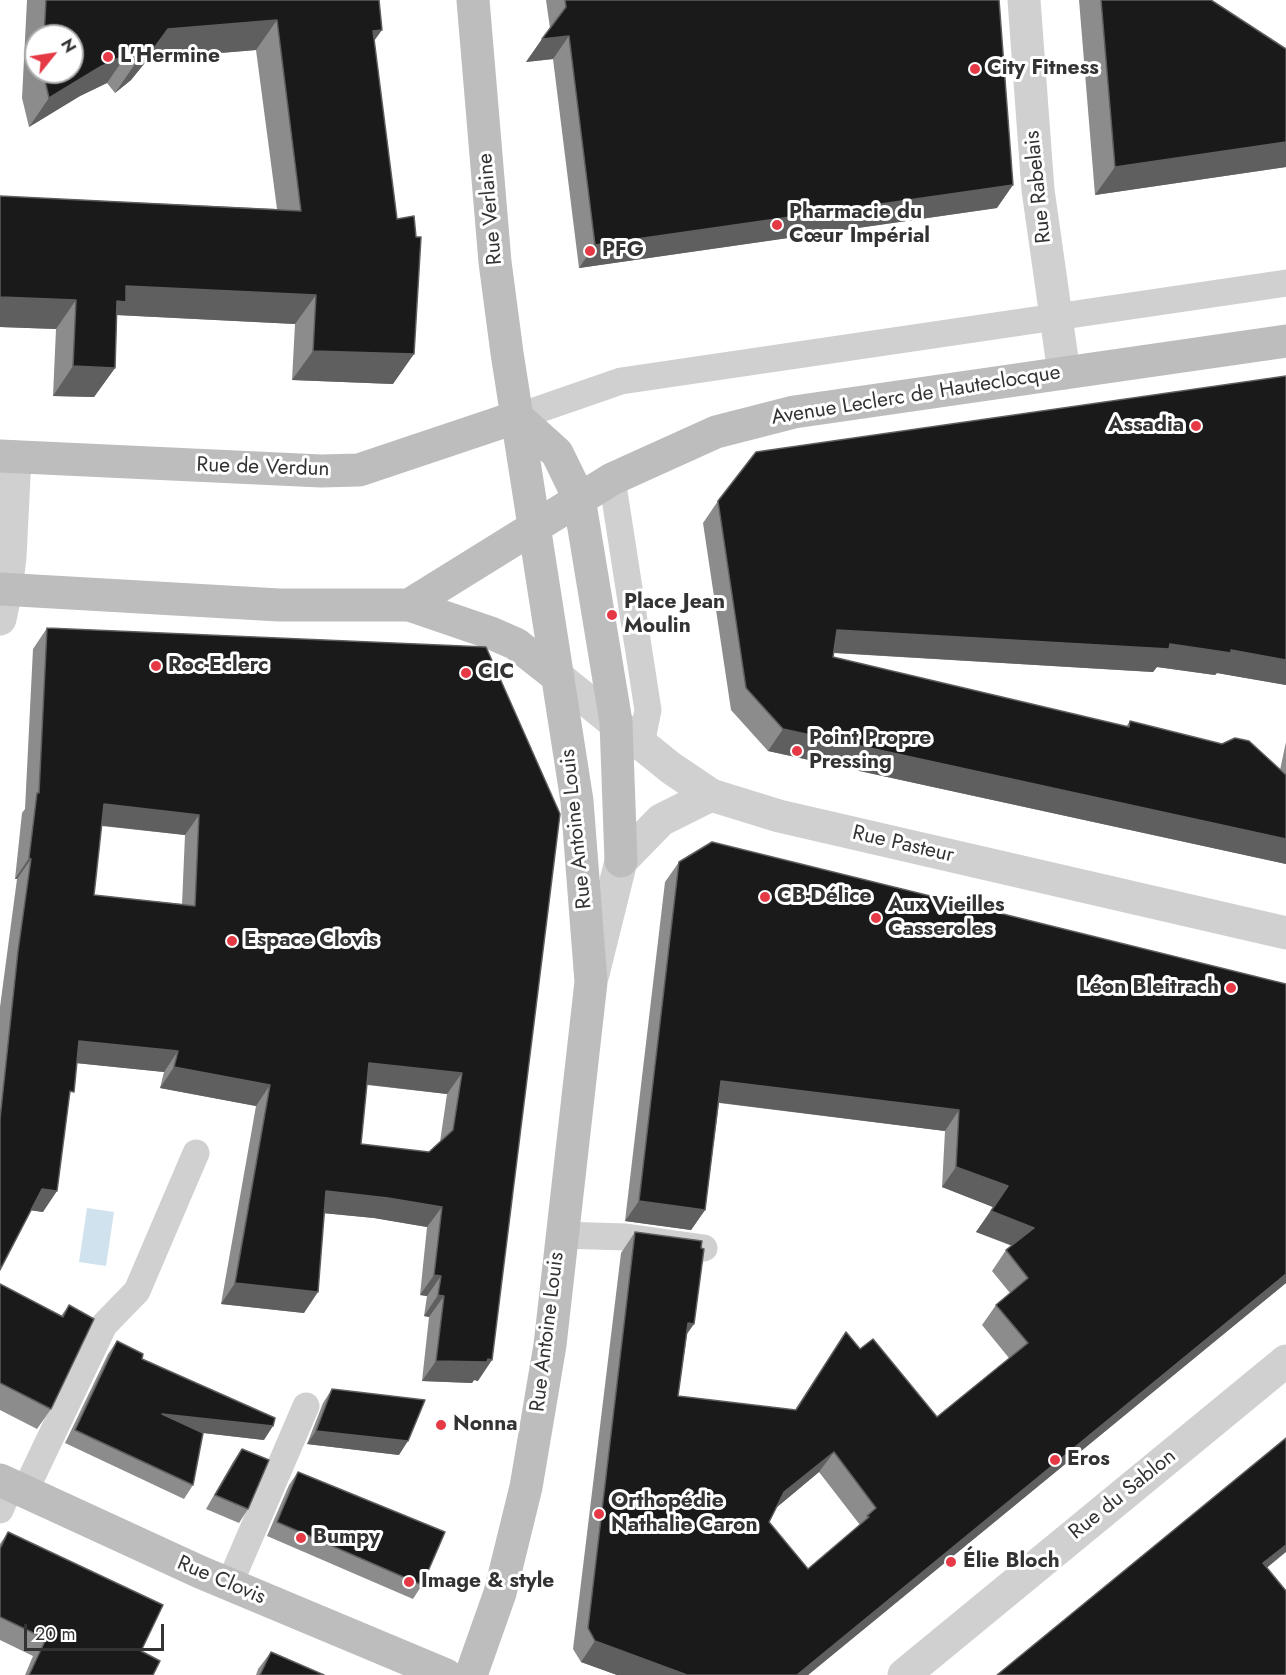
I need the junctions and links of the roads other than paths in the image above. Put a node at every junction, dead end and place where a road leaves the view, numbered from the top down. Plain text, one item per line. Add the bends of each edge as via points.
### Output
1 (473, 0) edge
2 (1024, 0) edge
3 (1286, 283) edge
4 (1055, 316) junction
5 (1286, 341) edge
6 (1064, 373) junction
7 (517, 417) junction
8 (7, 456) edge
9 (612, 478) junction
10 (579, 498) junction
11 (534, 527) junction
12 (2, 600) edge
13 (409, 605) junction
14 (558, 677) junction
15 (616, 722) junction
16 (641, 744) junction
17 (711, 795) junction
18 (621, 861) junction
19 (1286, 933) edge
20 (591, 982) junction
21 (196, 1153) dead end
22 (561, 1235) junction
23 (704, 1248) edge
24 (1286, 1361) edge
25 (306, 1406) dead end
26 (9, 1492) edge
27 (229, 1585) junction
28 (446, 1675) edge
29 (471, 1675) edge
30 (904, 1675) edge

1 - 7 main road, Rue Verlaine via 495,262
2 - 4 street, Rue Rabelais via 1038,190
3 - 4 lane
4 - 6 street, Rue Rabelais
4 - 7 lane via 621,381
5 - 6 main road, Avenue Leclerc de Hauteclocque
6 - 9 main road, Avenue Leclerc de Hauteclocque via 794,412 716,432
7 - 8 main road, Rue de Verdun via 359,470
7 - 10 main road via 556,453
7 - 11 main road
8 - 12 street
9 - 10 main road, Avenue Leclerc de Hauteclocque
9 - 16 lane via 648,710
10 - 11 main road, Avenue Leclerc de Hauteclocque
10 - 15 main road
11 - 13 main road
11 - 14 main road
12 - 13 main road
13 - 14 main road via 516,644
14 - 15 street, Rue Pasteur
14 - 20 main road, Rue Antoine Louis via 577,801
15 - 16 street, Rue Pasteur
15 - 18 main road
16 - 17 street, Rue Pasteur
17 - 18 street, Rue Antoine Louis via 661,820
17 - 19 street, Rue Pasteur via 779,816
18 - 20 street, Rue Antoine Louis
20 - 22 main road, Rue Antoine Louis
21 - 26 lane via 138,1292 104,1325
22 - 23 lane via 626,1237
22 - 29 main road, Rue Antoine Louis via 550,1345 526,1487 500,1593
24 - 30 street, Rue du Sablon
25 - 27 lane
26 - 27 main road, Rue Clovis
27 - 28 main road, Rue Clovis

